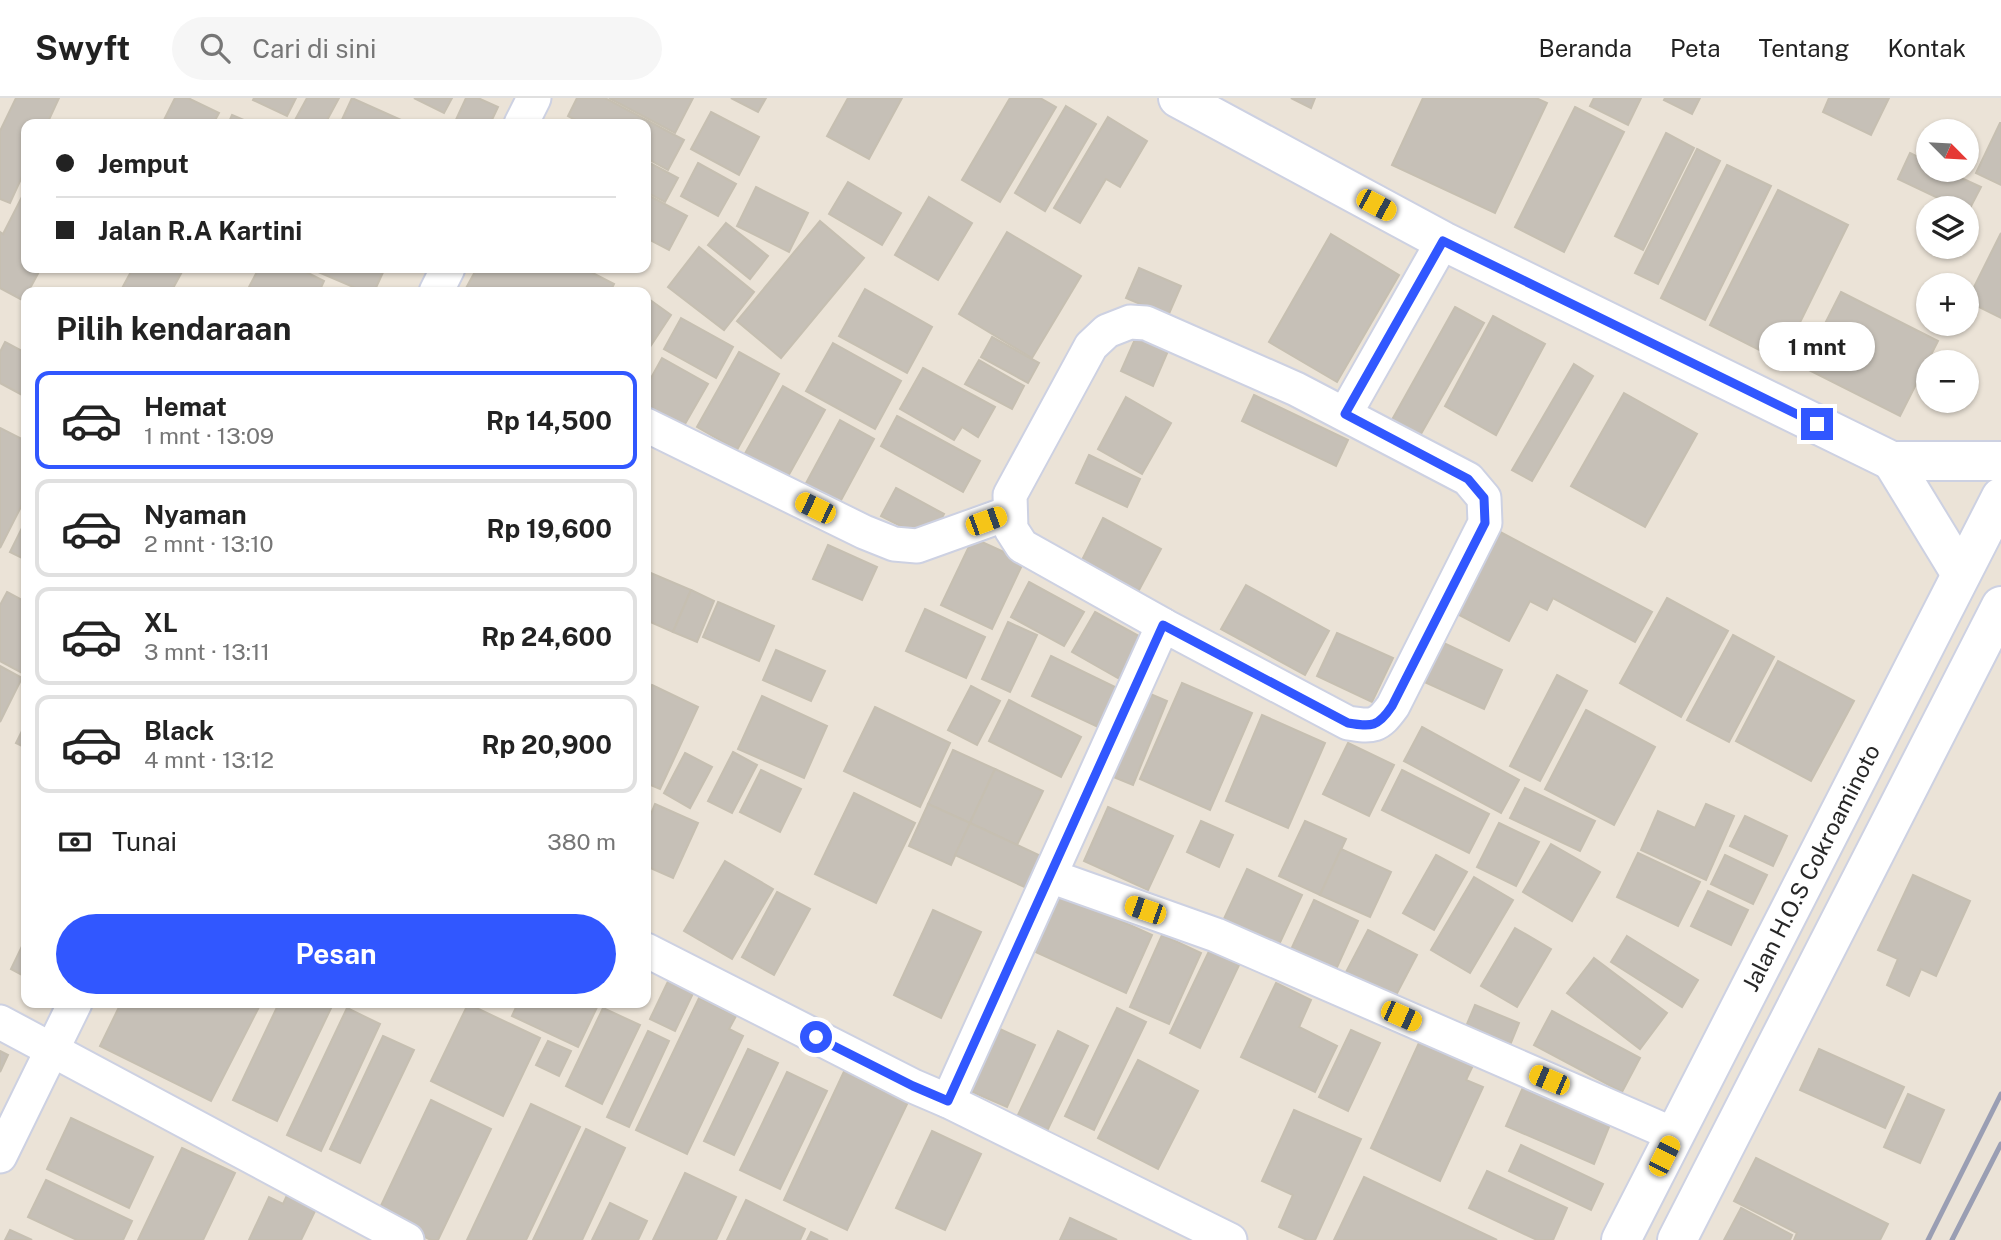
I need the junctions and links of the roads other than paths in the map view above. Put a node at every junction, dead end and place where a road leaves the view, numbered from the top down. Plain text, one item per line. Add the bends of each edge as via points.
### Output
1 (534, 98) edge
2 (1191, 101) edge
3 (524, 119) edge
4 (1443, 241) junction
5 (1345, 414) junction
6 (651, 427) edge
7 (1892, 461) junction
8 (2001, 461) edge
9 (2001, 497) edge
10 (1009, 513) junction
11 (1961, 574) junction
12 (2001, 606) edge
13 (1163, 625) junction
14 (1050, 876) junction
15 (651, 953) edge
16 (72, 1008) edge
17 (0, 1022) edge
18 (51, 1049) junction
19 (948, 1101) junction
20 (1675, 1135) junction
21 (0, 1156) edge
22 (407, 1240) edge
23 (1230, 1240) edge
24 (1621, 1240) edge
25 (1677, 1240) edge

1 - 3 street
2 - 4 main road
4 - 5 street
4 - 7 main road
5 - 10 street via 1146,323 1130,322 1107,331 1091,346 1010,495
5 - 13 street via 1468,479 1484,498 1485,523 1382,720 1366,726 1348,723
6 - 10 street via 894,544 917,546
7 - 8 main road
7 - 11 main road
9 - 11 main road, Jalan H.O.S Cokroaminoto
10 - 13 street via 1011,529 1022,546
11 - 20 main road, Jalan H.O.S Cokroaminoto
12 - 25 main road
13 - 14 street
14 - 19 street
14 - 20 street via 1216,935
15 - 19 street
16 - 18 street
17 - 18 street
18 - 21 street
18 - 22 street
19 - 23 street
20 - 24 main road, Jalan H.O.S Cokroaminoto

